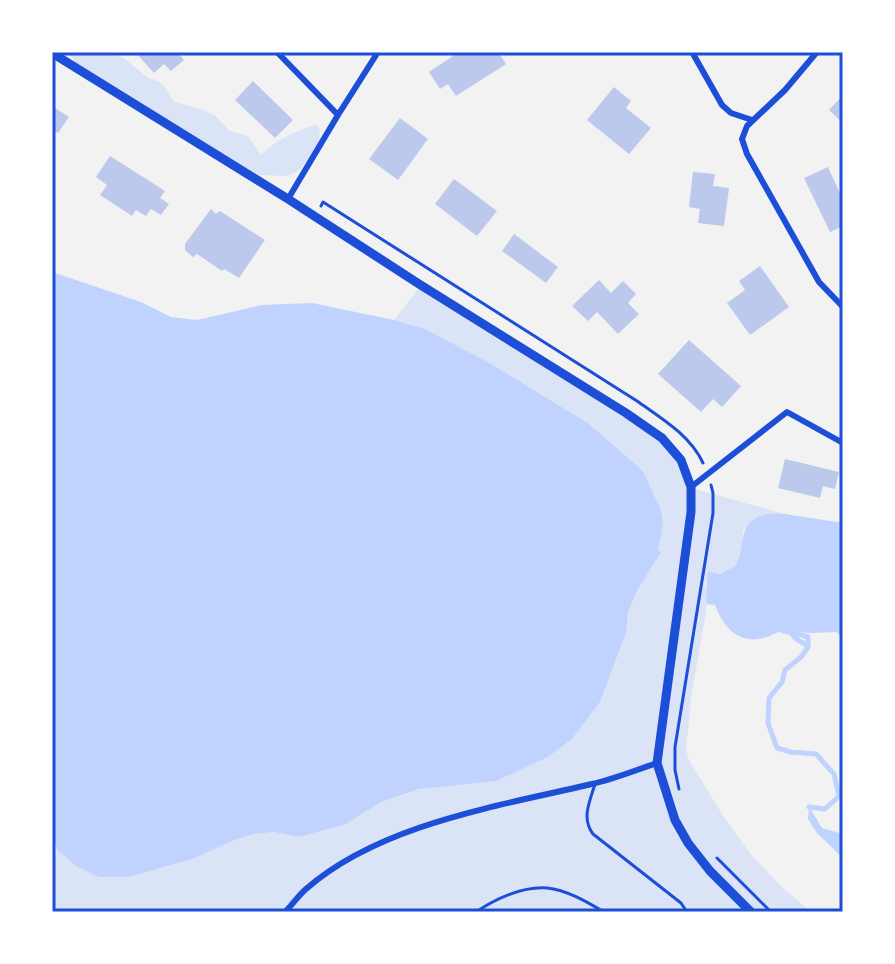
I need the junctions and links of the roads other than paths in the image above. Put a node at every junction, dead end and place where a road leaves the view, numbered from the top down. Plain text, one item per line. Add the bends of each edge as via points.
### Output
1 (63, 52) edge
2 (277, 52) edge
3 (378, 52) edge
4 (692, 52) edge
5 (817, 52) edge
6 (52, 53) edge
7 (68, 63) junction
8 (338, 115) junction
9 (752, 120) junction
10 (288, 199) junction
11 (843, 307) edge
12 (843, 443) edge
13 (691, 487) junction
14 (657, 763) junction
15 (595, 783) junction
16 (285, 912) edge
17 (476, 912) edge
18 (604, 912) edge
19 (687, 912) edge
20 (751, 912) edge

1 - 7 main road
2 - 8 street
3 - 8 street
4 - 9 street via 722,105
5 - 9 street
6 - 7 main road
7 - 10 main road
8 - 10 street
9 - 11 street via 743,135 747,154 806,263
10 - 13 main road via 662,438 681,460
12 - 13 street via 787,412
13 - 14 main road
14 - 15 street
14 - 20 main road via 688,843
15 - 16 street via 517,799 389,839 344,862
15 - 19 lane via 586,814 588,827
17 - 18 lane via 495,899 546,888

